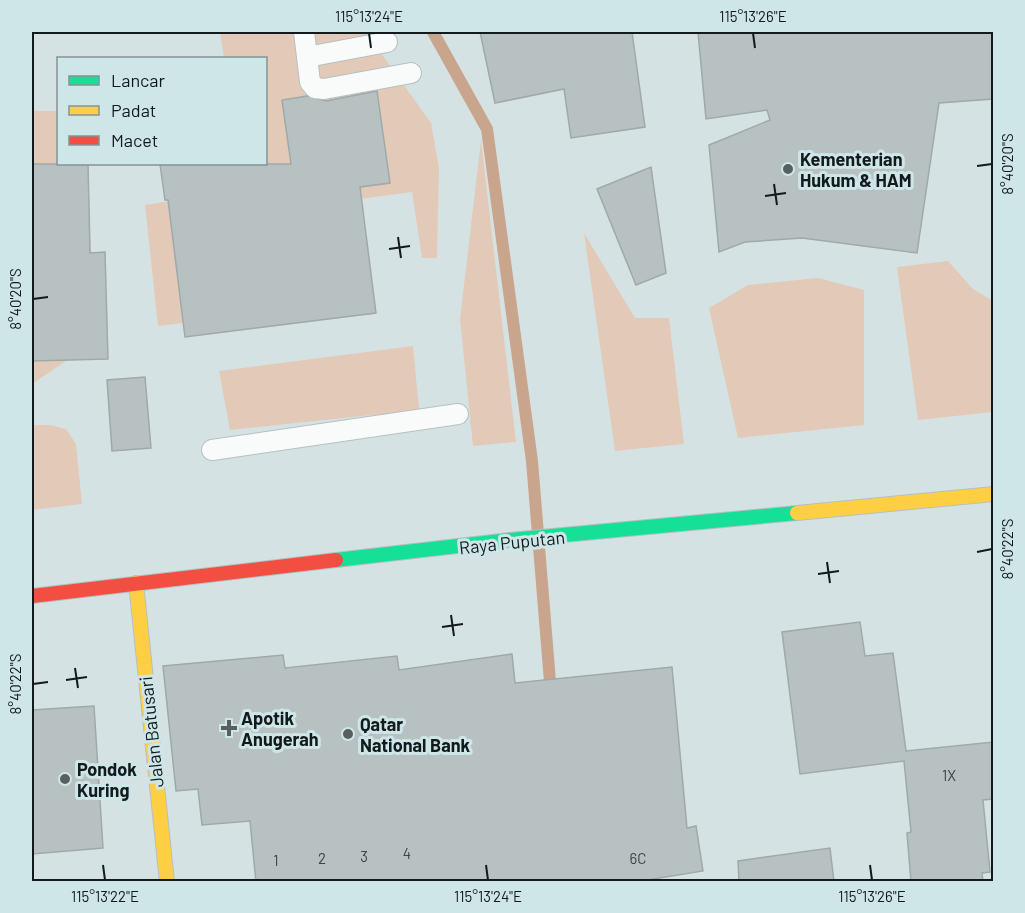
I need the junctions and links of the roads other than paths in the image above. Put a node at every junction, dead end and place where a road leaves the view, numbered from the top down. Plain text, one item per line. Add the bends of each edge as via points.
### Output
1 (304, 32) edge
2 (387, 42) dead end
3 (307, 57) junction
4 (411, 73) dead end
5 (458, 414) dead end
6 (212, 450) dead end
7 (993, 495) edge
8 (136, 582) junction
9 (32, 596) edge
10 (166, 882) edge

1 - 3 lane
2 - 3 lane
3 - 4 lane via 310,82 315,88
5 - 6 lane
7 - 8 main road, Raya Puputan via 510,540
8 - 9 main road, Raya Puputan via 107,589
8 - 10 main road, Jalan Batusari

